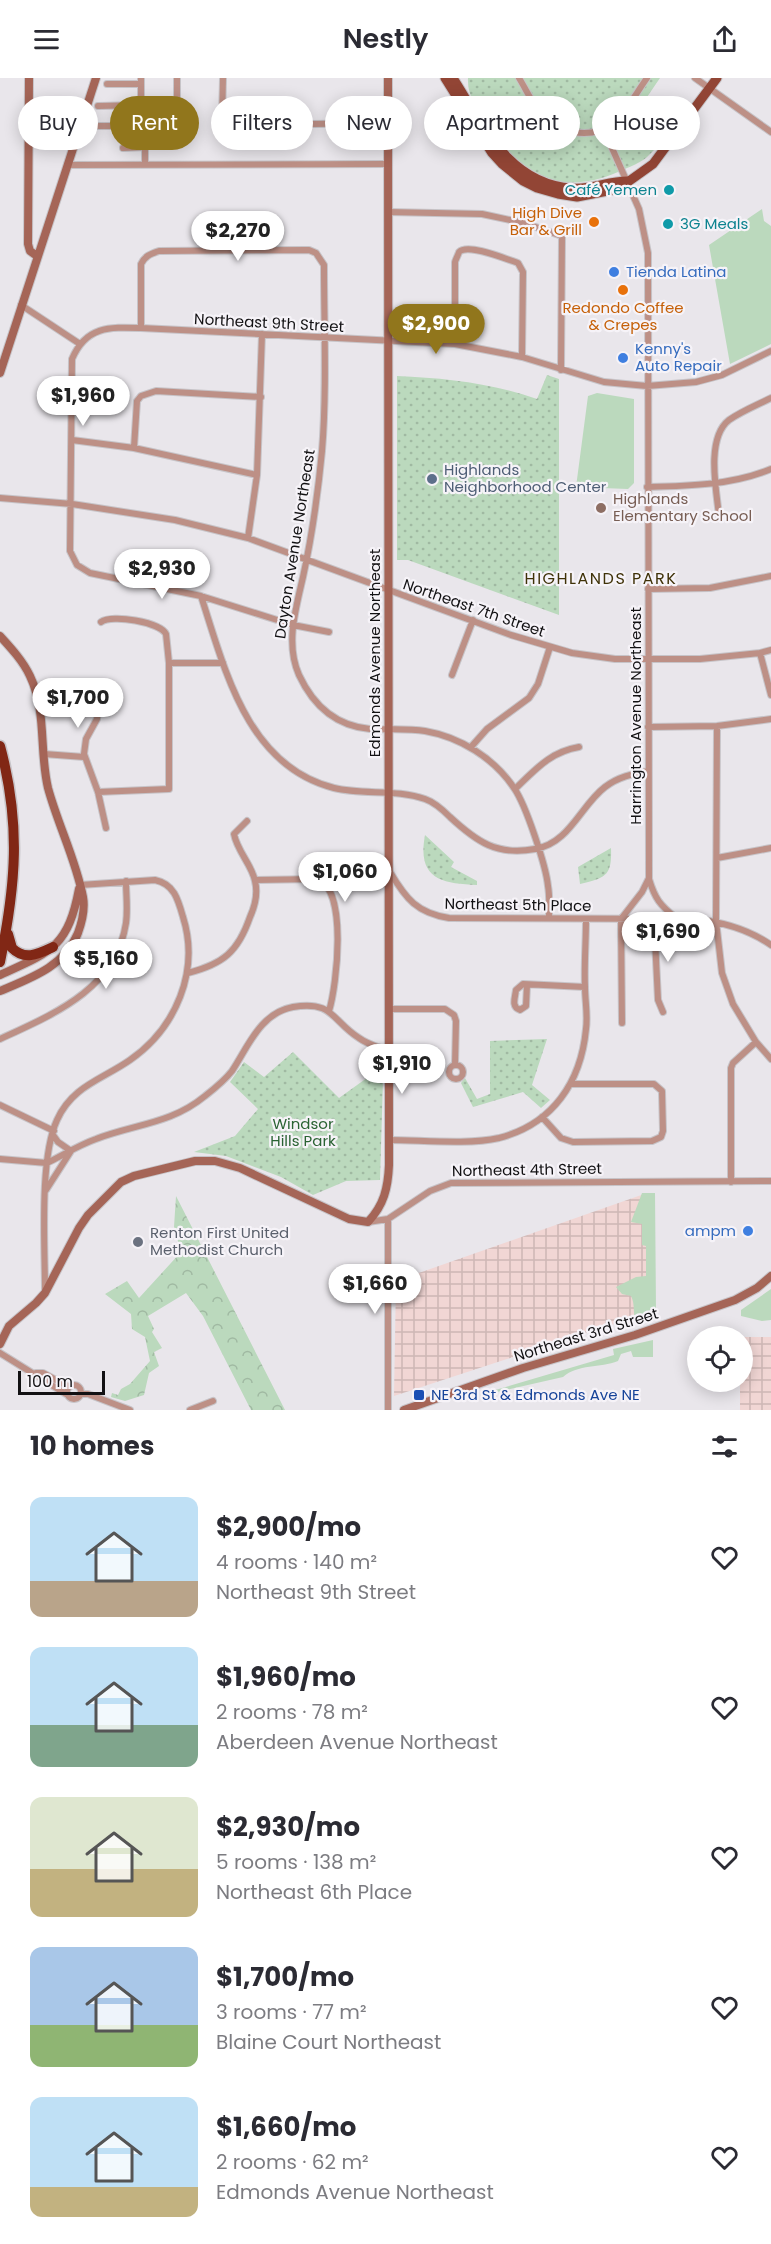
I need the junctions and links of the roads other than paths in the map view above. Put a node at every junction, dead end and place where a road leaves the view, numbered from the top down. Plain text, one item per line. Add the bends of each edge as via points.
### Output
1 (29, 78) edge
2 (96, 78) edge
3 (177, 78) edge
4 (223, 78) edge
5 (388, 78) edge
6 (445, 78) edge
7 (453, 78) edge
8 (519, 78) edge
9 (647, 78) edge
10 (695, 78) edge
11 (717, 78) edge
12 (141, 81) edge
13 (107, 84) dead end
14 (710, 89) junction
15 (177, 96) edge
16 (388, 96) edge
17 (635, 96) edge
18 (98, 106) dead end
19 (110, 106) edge
20 (325, 123) edge
21 (99, 126) dead end
22 (110, 126) edge
23 (771, 132) edge
24 (592, 133) edge
25 (145, 150) edge
26 (388, 150) edge
27 (613, 150) edge
28 (388, 164) junction
29 (67, 165) junction
30 (145, 165) junction
31 (627, 181) junction
32 (574, 189) junction
33 (549, 192) junction
34 (388, 212) junction
35 (37, 256) junction
36 (21, 305) junction
37 (141, 328) junction
38 (262, 334) junction
39 (323, 338) junction
40 (387, 341) junction
41 (80, 344) junction
42 (454, 344) junction
43 (771, 351) edge
44 (522, 357) junction
45 (561, 370) junction
46 (0, 373) edge
47 (647, 386) junction
48 (261, 397) junction
49 (771, 398) edge
50 (72, 440) junction
51 (134, 448) junction
52 (771, 469) edge
53 (256, 475) junction
54 (716, 483) junction
55 (647, 487) junction
56 (0, 498) edge
57 (72, 504) junction
58 (719, 515) dead end
59 (248, 538) junction
60 (307, 560) junction
61 (771, 576) edge
62 (648, 589) junction
63 (390, 591) junction
64 (201, 596) junction
65 (473, 621) junction
66 (101, 622) dead end
67 (293, 625) junction
68 (329, 632) dead end
69 (0, 636) edge
70 (550, 647) junction
71 (771, 650) edge
72 (760, 653) junction
73 (648, 659) junction
74 (169, 663) junction
75 (223, 663) junction
76 (452, 675) dead end
77 (771, 695) edge
78 (90, 702) dead end
79 (99, 702) junction
80 (107, 703) dead end
81 (771, 719) edge
82 (717, 726) junction
83 (648, 727) junction
84 (388, 729) junction
85 (0, 746) edge
86 (471, 747) junction
87 (579, 747) dead end
88 (44, 754) junction
89 (84, 757) junction
90 (648, 771) junction
91 (515, 789) junction
92 (98, 792) junction
93 (387, 794) junction
94 (248, 821) dead end
95 (106, 828) dead end
96 (771, 848) edge
97 (538, 849) junction
98 (717, 858) junction
99 (388, 869) junction
100 (649, 878) junction
101 (255, 880) junction
102 (126, 881) junction
103 (80, 885) junction
104 (549, 918) junction
105 (676, 918) junction
106 (586, 919) junction
107 (621, 919) junction
108 (654, 919) junction
109 (716, 921) junction
110 (7, 926) junction
111 (771, 945) edge
112 (52, 947) junction
113 (0, 962) edge
114 (188, 974) junction
115 (0, 975) edge
116 (527, 984) dead end
117 (585, 987) junction
118 (0, 991) edge
119 (388, 1009) junction
120 (329, 1011) junction
121 (663, 1012) dead end
122 (622, 1023) dead end
123 (0, 1039) edge
124 (756, 1042) junction
125 (388, 1051) junction
126 (771, 1059) edge
127 (455, 1065) dead end
128 (572, 1084) junction
129 (0, 1105) edge
130 (542, 1117) junction
131 (53, 1133) junction
132 (389, 1140) junction
133 (71, 1151) junction
134 (0, 1159) edge
135 (47, 1163) junction
136 (771, 1181) edge
137 (731, 1182) junction
138 (46, 1191) junction
139 (388, 1219) junction
140 (368, 1222) junction
141 (771, 1276) edge
142 (45, 1293) junction
143 (0, 1344) edge
144 (0, 1353) edge
145 (68, 1390) junction
146 (81, 1394) junction
147 (213, 1401) dead end
148 (130, 1410) edge
149 (190, 1410) edge
150 (388, 1410) edge
151 (404, 1410) edge

1 - 35 street via 28,244
2 - 29 street
3 - 15 street
4 - 20 street via 222,119 226,124
5 - 16 street, Edmonds Avenue Northeast
6 - 33 main road via 502,164 523,181
7 - 32 main road via 507,159 540,181
8 - 24 street via 550,123 575,133
9 - 17 street
10 - 14 street
11 - 14 main road
12 - 13 street
14 - 23 street
14 - 31 main road via 663,152
18 - 19 street
21 - 22 street
25 - 30 street
26 - 28 street, Edmonds Avenue Northeast
27 - 31 street, Harrington Avenue Northeast
28 - 30 street
28 - 34 street, Edmonds Avenue Northeast
29 - 30 street
29 - 35 street
31 - 32 main road
31 - 33 main road via 618,189 583,196
31 - 47 street, Harrington Avenue Northeast via 639,209 648,253
32 - 33 main road
34 - 40 street, Edmonds Avenue Northeast
34 - 45 street via 482,214 562,236
35 - 36 street
36 - 41 street
36 - 46 street
37 - 38 street, Northeast 9th Street
37 - 39 street, Dayton Avenue Northeast via 141,264 151,253 309,250 324,265
37 - 41 street, Northeast 9th Street via 105,328
38 - 39 street, Northeast 9th Street
38 - 48 street
39 - 40 street, Northeast 9th Street
39 - 60 street, Dayton Avenue Northeast via 322,452
40 - 42 street, Northeast 9th Street
40 - 63 street, Edmonds Avenue Northeast
41 - 50 street via 72,359
42 - 44 street, Northeast 9th Street
42 - 44 street via 455,261 459,252 477,250 518,263 523,272
43 - 47 street, Northeast 9th Street via 722,375 696,382
44 - 45 street, Northeast 9th Street
45 - 47 street, Northeast 9th Street via 604,382
47 - 55 street, Harrington Avenue Northeast
48 - 51 street via 148,393 136,401
48 - 53 street
49 - 54 street via 722,428 715,445
50 - 51 street
50 - 57 street
51 - 53 street
52 - 54 street
53 - 59 street
54 - 55 street
54 - 58 street
55 - 62 street, Harrington Avenue Northeast
56 - 57 street, Northeast 7th Street
57 - 59 street, Northeast 7th Street via 175,520
57 - 64 street via 70,551 82,569
59 - 60 street, Northeast 7th Street
60 - 63 street, Northeast 7th Street
60 - 67 street, Dayton Avenue Northeast
61 - 62 street via 711,588
62 - 73 street, Harrington Avenue Northeast
63 - 65 street, Northeast 7th Street
63 - 84 street, Edmonds Avenue Northeast
64 - 67 street
64 - 75 street
65 - 70 street, Northeast 7th Street
65 - 76 street
66 - 74 street via 111,618 165,630
67 - 68 street
67 - 84 street, Dayton Avenue Northeast via 293,661 309,694 325,713 344,724
69 - 88 street via 13,650 34,687 42,717
70 - 73 street, Northeast 7th Street via 604,657
70 - 86 street via 529,698 487,729
71 - 72 street, Northeast 7th Street
72 - 73 street, Northeast 7th Street
72 - 77 street
73 - 83 street, Harrington Avenue Northeast
74 - 75 street
74 - 92 street via 169,789
75 - 93 street via 252,729 287,764 331,787
78 - 79 street
79 - 80 street
79 - 89 street
81 - 82 street
82 - 83 street
82 - 98 street
83 - 90 street, Harrington Avenue Northeast
84 - 86 street, Dayton Avenue Northeast via 424,731
84 - 93 street, Edmonds Avenue Northeast
85 - 110 highway via 15,843
86 - 91 street, Dayton Avenue Northeast
87 - 91 street via 563,749 547,759
88 - 89 street
88 - 103 street via 48,788
89 - 92 street
90 - 97 street via 630,774 604,788 563,834
90 - 100 street, Harrington Avenue Northeast
91 - 97 street, Dayton Avenue Northeast
92 - 95 street
93 - 97 street via 426,799 472,837 491,847
93 - 99 street, Edmonds Avenue Northeast
94 - 101 street via 234,838
96 - 98 street
97 - 104 street, Dayton Avenue Northeast via 548,886
98 - 109 street
99 - 104 street, Northeast 5th Place via 402,893 434,915
99 - 119 street, Edmonds Avenue Northeast
100 - 105 street, Harrington Avenue Northeast via 658,902
100 - 107 street
101 - 114 street via 254,908 236,948 216,964
101 - 120 street via 316,879 330,890 338,948
102 - 103 street
102 - 114 street via 155,880 176,894 186,926
102 - 123 street via 125,926 118,950 104,974 71,1004
103 - 112 street via 71,923
103 - 118 street via 84,903 81,920 66,953 47,969
104 - 106 street, Northeast 5th Place
105 - 108 street, Northeast 5th Place
105 - 109 street, Northeast 5th Place
106 - 107 street, Northeast 5th Place
106 - 117 street
107 - 108 street, Northeast 5th Place
107 - 122 street
108 - 121 street via 658,1000
109 - 111 street, Northeast 5th Place via 742,928
109 - 124 street via 722,973
110 - 112 highway via 9,943 19,954 34,955
110 - 113 highway
112 - 115 street
114 - 131 street via 170,1020 153,1042 79,1090 61,1112
116 - 117 street
117 - 128 street via 586,1029
119 - 125 street, Edmonds Avenue Northeast
119 - 127 street via 450,1012 456,1022
120 - 125 street via 360,1039
120 - 133 street via 311,1006 276,1013 255,1033 230,1073 187,1110 93,1140
124 - 126 street
124 - 137 street via 731,1068
125 - 132 street, Edmonds Avenue Northeast
128 - 130 street
128 - 130 street via 654,1084 662,1091 661,1137 652,1141 573,1142 561,1138
129 - 131 street
130 - 132 street via 498,1138
131 - 133 street
131 - 135 street
132 - 140 street, Edmonds Avenue Northeast via 386,1197
133 - 135 street
133 - 138 street
134 - 135 street
135 - 138 street
136 - 137 street, Northeast 4th Street
137 - 139 street, Northeast 4th Street via 451,1183 430,1191
138 - 142 street
139 - 140 street, Northeast 4th Street
139 - 150 street
140 - 142 street, Northeast 4th Street via 349,1220 228,1164 195,1161 170,1166 121,1182 102,1200 79,1228
141 - 151 street, Northeast 3rd Street via 735,1300
142 - 143 street, Northeast 4th Street via 9,1326
144 - 145 street via 36,1373 39,1379
145 - 146 street via 76,1385
145 - 146 street via 69,1398 75,1400
146 - 148 street
147 - 149 street

